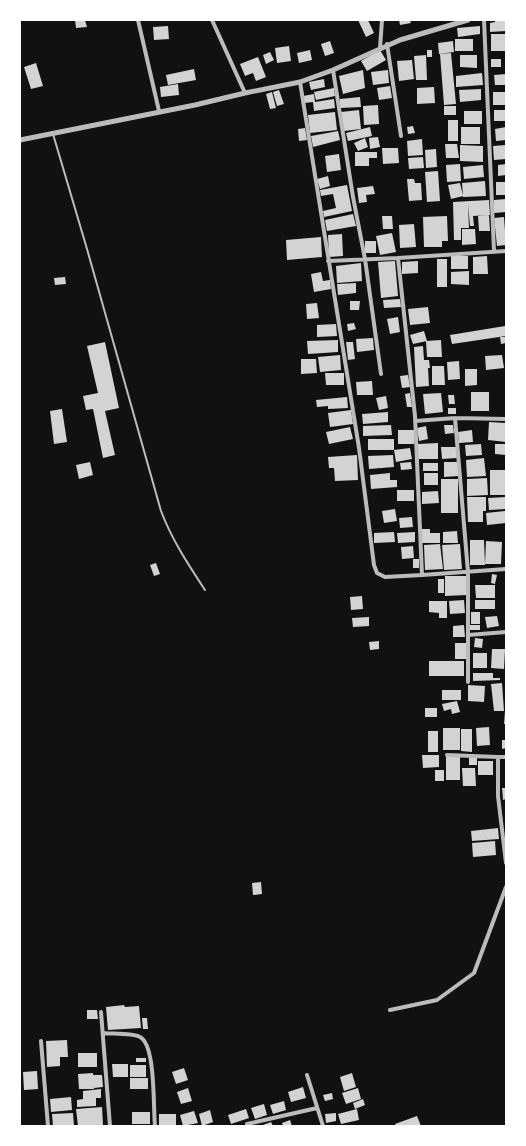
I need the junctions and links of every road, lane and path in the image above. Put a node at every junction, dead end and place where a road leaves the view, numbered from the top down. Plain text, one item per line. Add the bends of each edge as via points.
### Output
1 (138, 20) edge
2 (212, 20) edge
3 (382, 20) edge
4 (468, 20) edge
5 (484, 20) edge
6 (387, 44) junction
7 (380, 48) junction
8 (333, 70) junction
9 (300, 82) junction
10 (244, 93) junction
11 (159, 111) junction
12 (53, 133) junction
13 (401, 136) dead end
14 (20, 140) edge
15 (494, 251) junction
16 (506, 251) edge
17 (398, 258) junction
18 (365, 259) junction
19 (328, 261) junction
20 (381, 374) dead end
21 (455, 418) junction
22 (506, 419) edge
23 (415, 421) junction
24 (506, 569) edge
25 (468, 572) junction
26 (422, 575) junction
27 (205, 590) dead end
28 (506, 632) edge
29 (468, 635) junction
30 (468, 682) dead end
31 (447, 755) dead end
32 (498, 757) junction
33 (506, 757) edge
34 (506, 863) edge
35 (506, 887) edge
36 (390, 1010) dead end
37 (101, 1012) dead end
38 (103, 1033) junction
39 (41, 1041) dead end
40 (307, 1075) dead end
41 (317, 1108) junction
42 (247, 1124) dead end
43 (48, 1126) edge
44 (110, 1126) edge
45 (155, 1126) edge
46 (323, 1126) edge

1 - 11 street
2 - 10 street
3 - 7 street
4 - 6 street
5 - 15 street
6 - 7 street
6 - 13 street
7 - 8 street
8 - 9 street
8 - 18 street
9 - 10 street
9 - 19 street
10 - 11 street via 194,106
11 - 12 street
12 - 14 street
12 - 27 lane via 161,511 168,531
15 - 16 street
15 - 17 street
17 - 18 street
17 - 23 street
18 - 19 street
18 - 20 street
19 - 26 street via 359,448 374,565 377,573 385,577
21 - 22 street
21 - 23 street
21 - 25 street
23 - 26 street
24 - 25 street
25 - 26 street
25 - 29 street
28 - 29 street
29 - 30 street
31 - 32 street
32 - 33 street
32 - 34 street via 498,796
35 - 36 street via 474,973 437,1000
37 - 38 street
38 - 44 street
38 - 45 street via 139,1037 147,1044 151,1057
39 - 43 street
40 - 41 street
41 - 42 street
41 - 46 street

